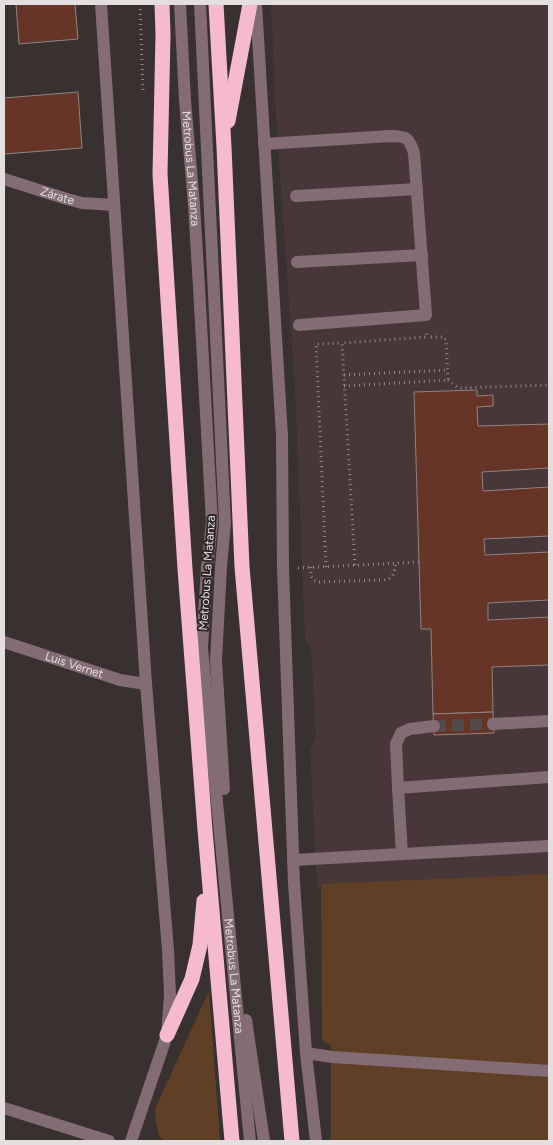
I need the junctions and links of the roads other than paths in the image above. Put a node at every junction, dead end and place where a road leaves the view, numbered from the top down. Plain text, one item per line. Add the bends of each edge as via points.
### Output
1 (101, 4) edge
2 (162, 4) edge
3 (180, 4) edge
4 (200, 4) edge
5 (216, 4) edge
6 (250, 4) edge
7 (256, 4) edge
8 (264, 144) junction
9 (224, 147) junction
10 (4, 179) edge
11 (417, 189) junction
12 (296, 196) dead end
13 (114, 205) junction
14 (422, 255) junction
15 (297, 262) dead end
16 (299, 325) dead end
17 (4, 642) edge
18 (146, 684) junction
19 (549, 721) edge
20 (493, 724) tunnel mouth
21 (434, 726) tunnel mouth
22 (549, 777) edge
23 (398, 788) junction
24 (205, 830) junction
25 (549, 846) edge
26 (402, 854) junction
27 (294, 860) junction
28 (167, 1035) junction
29 (306, 1053) junction
30 (549, 1071) edge
31 (4, 1108) edge
32 (109, 1141) edge
33 (131, 1141) edge
34 (232, 1141) edge
35 (250, 1141) edge
36 (264, 1141) edge
37 (292, 1141) edge
38 (316, 1141) edge

1 - 13 street
2 - 24 highway via 160,174
3 - 35 street, Metrobus La Matanza via 212,522 202,648
4 - 36 street, Metrobus La Matanza via 225,523 216,660 221,755 233,938
5 - 9 highway
6 - 9 highway
7 - 8 street
8 - 11 street via 402,136 410,142 414,153
8 - 27 street via 282,436 283,568
9 - 37 highway via 242,567
10 - 13 street, Zárate via 82,203
11 - 12 street
11 - 14 street
13 - 18 street
14 - 15 street
14 - 16 street via 426,315
17 - 18 street, Luis Vernet via 120,680
18 - 28 street via 168,950 170,995
19 - 20 street
21 - 23 street via 410,729 401,734 396,744
22 - 23 street
23 - 26 street
24 - 28 highway via 200,945 192,979
24 - 34 highway
25 - 26 street
26 - 27 street
27 - 29 street
28 - 33 street
29 - 30 street
29 - 38 street
31 - 32 street

